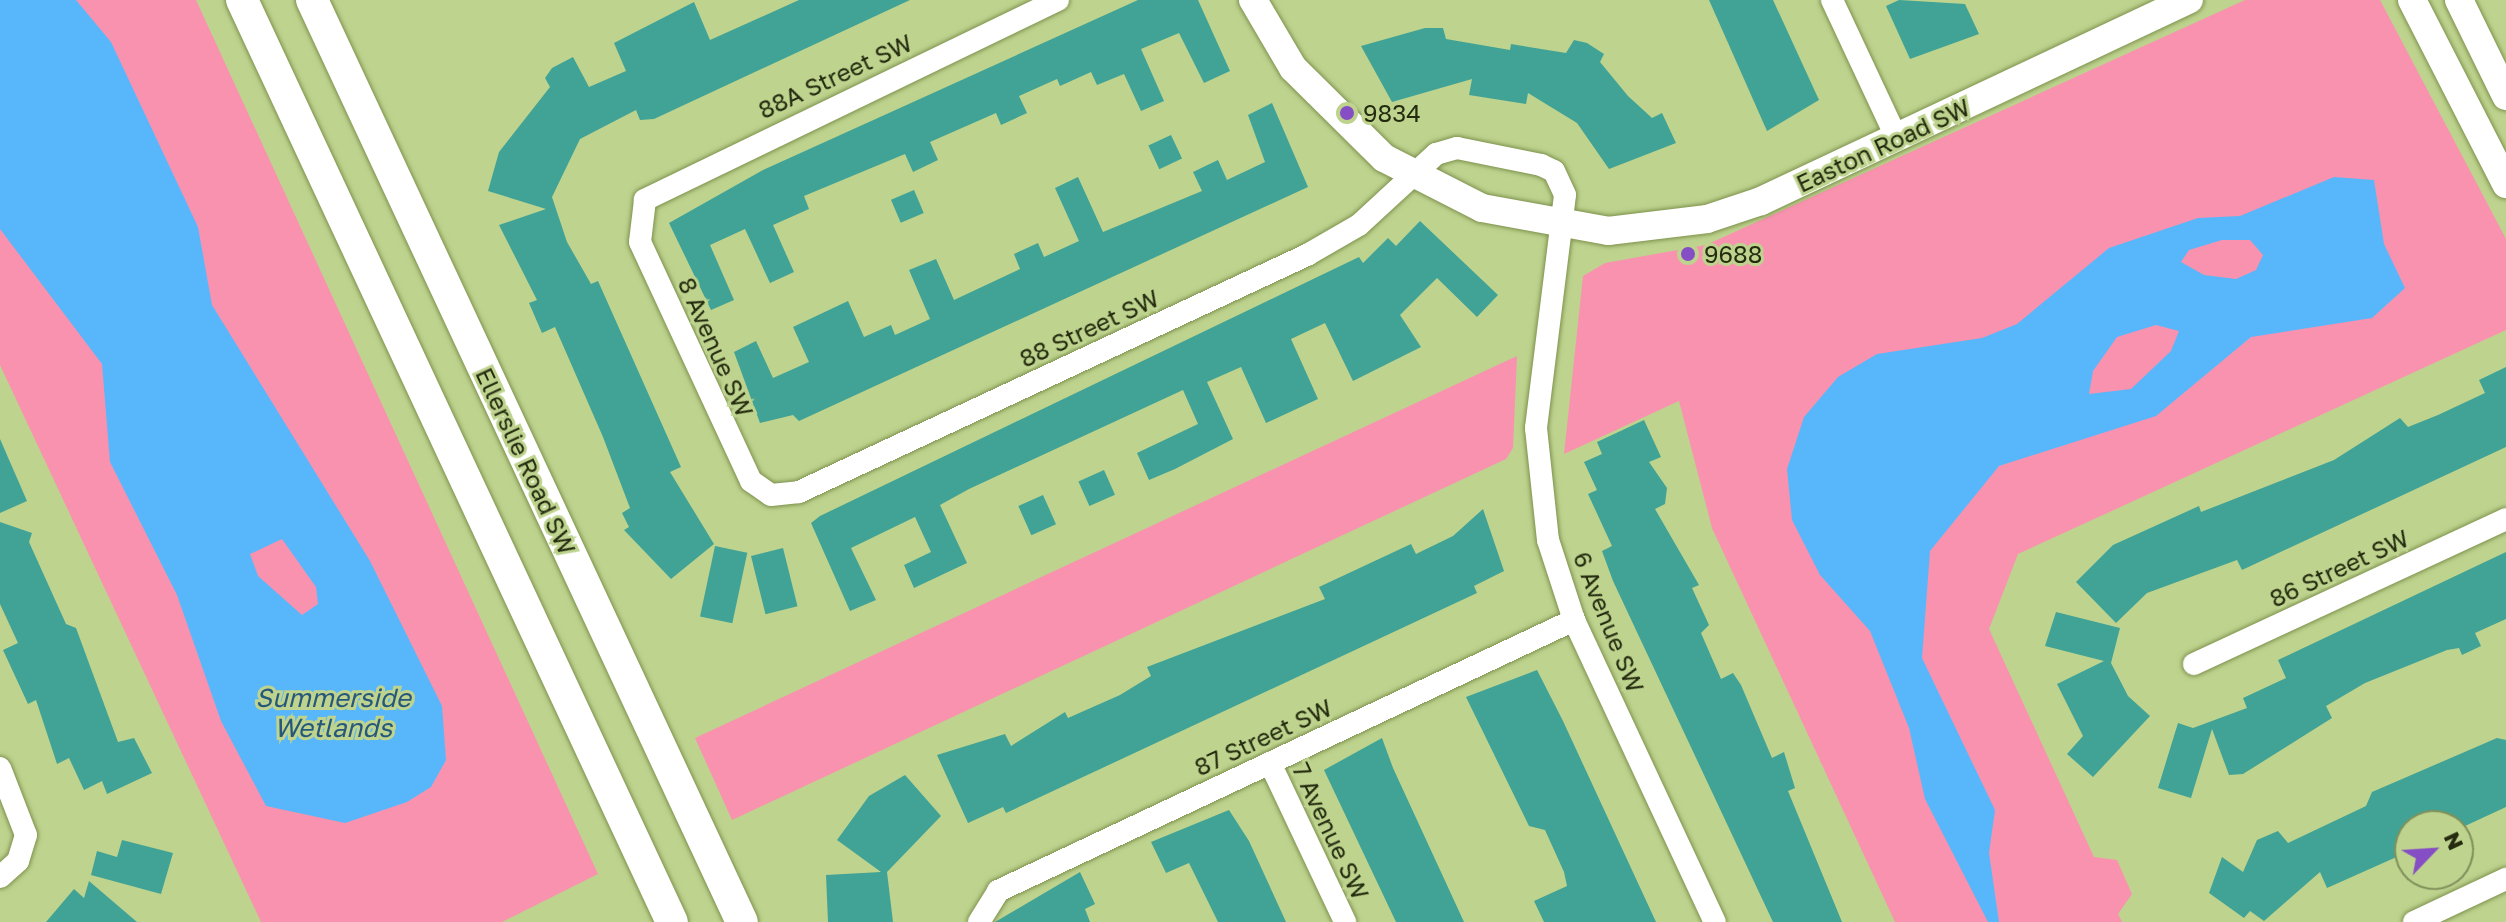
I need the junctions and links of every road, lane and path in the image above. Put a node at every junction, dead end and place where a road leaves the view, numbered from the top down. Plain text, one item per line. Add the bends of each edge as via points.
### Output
1 (242, 0) edge
2 (312, 0) edge
3 (1058, 0) edge
4 (1253, 0) edge
5 (1832, 0) edge
6 (2189, 0) edge
7 (2412, 0) edge
8 (2459, 0) edge
9 (2506, 96) edge
10 (1897, 139) junction
11 (1410, 174) junction
12 (2506, 184) edge
13 (640, 208) joint
14 (1561, 227) junction
15 (771, 495) joint
16 (2506, 519) edge
17 (1574, 620) junction
18 (2194, 664) dead end
19 (1270, 763) junction
20 (0, 768) edge
21 (0, 877) edge
22 (2506, 879) edge
23 (980, 916) edge
24 (672, 922) edge
25 (742, 922) edge
26 (1345, 922) edge
27 (1715, 922) edge
28 (2414, 922) edge

1 - 24 main road
2 - 25 main road, Ellerslie Road SW
3 - 13 street, 88A Street SW via 660,187
4 - 11 street, Easton Road SW via 1322,103
5 - 10 street
6 - 10 street, Easton Road SW
7 - 12 street
8 - 9 street
10 - 14 street, Easton Road SW via 1707,219 1634,230
11 - 14 street, Easton Road SW via 1482,208
11 - 14 street via 1436,154 1457,148 1541,165 1564,189
11 - 15 street, 88 Street SW via 1359,225 1307,255 799,492
13 - 15 street, 8 Avenue SW via 640,242 742,468
14 - 17 street, 6 Avenue SW via 1539,383 1537,462 1548,540
16 - 18 street, 86 Street SW
17 - 19 street, 87 Street SW
17 - 27 street, 6 Avenue SW
19 - 23 street, 87 Street SW via 998,891
19 - 26 street, 7 Avenue SW
20 - 21 street via 26,835 18,861
22 - 28 street

